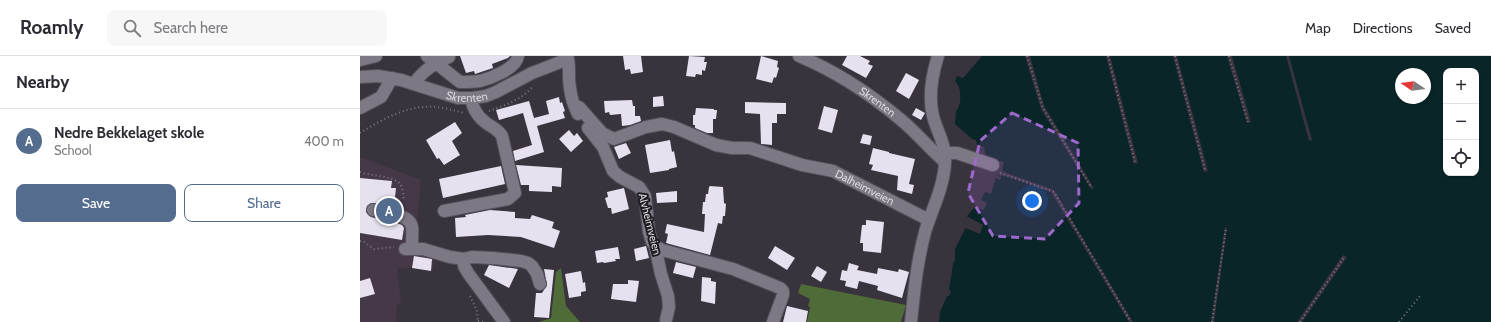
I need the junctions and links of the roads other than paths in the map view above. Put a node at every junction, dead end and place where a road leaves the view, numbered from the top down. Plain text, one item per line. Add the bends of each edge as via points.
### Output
1 (376, 56) edge
2 (518, 56) edge
3 (799, 56) edge
4 (938, 56) edge
5 (449, 57) dead end
6 (570, 57) edge
7 (432, 59) edge
8 (360, 60) edge
9 (360, 77) edge
10 (392, 78) junction
11 (414, 84) junction
12 (472, 98) junction
13 (575, 106) junction
14 (360, 108) edge
15 (944, 157) junction
16 (993, 166) dead end
17 (373, 210) dead end
18 (444, 211) dead end
19 (929, 220) junction
20 (656, 246) junction
21 (464, 258) junction
22 (540, 284) dead end
23 (502, 319) edge
24 (666, 321) edge
25 (773, 322) edge
26 (911, 322) edge

1 - 8 street
2 - 7 street via 513,65 503,72 480,81 460,82
3 - 15 street, Skrenten via 850,83 879,102
4 - 15 street via 930,89 931,107 943,144
5 - 7 street
6 - 12 street, Skrenten, bridge via 545,68 534,77 486,96
6 - 13 street, Alvheimveien via 569,87
7 - 11 street
9 - 10 street, Skrenten
10 - 11 street, Skrenten
10 - 14 street via 380,97
11 - 12 street, Skrenten via 458,98
12 - 18 street via 471,104 484,122 499,131 502,136 515,193 508,199
13 - 19 street, Dalheimveien via 579,107 602,134 614,139 646,127 662,124 674,127 716,145 750,148 833,171
13 - 20 street, Alvheimveien via 578,115 603,146 614,171 644,192 649,232
15 - 16 street via 957,153
15 - 19 street via 940,191
17 - 21 street via 407,219 412,226 409,249 423,249
19 - 26 street via 921,253
20 - 24 street, Alvheimveien via 668,296
20 - 25 street via 662,250 733,269 780,288 783,295
21 - 22 street via 493,258 528,263 537,274
21 - 23 street via 464,266 468,273

